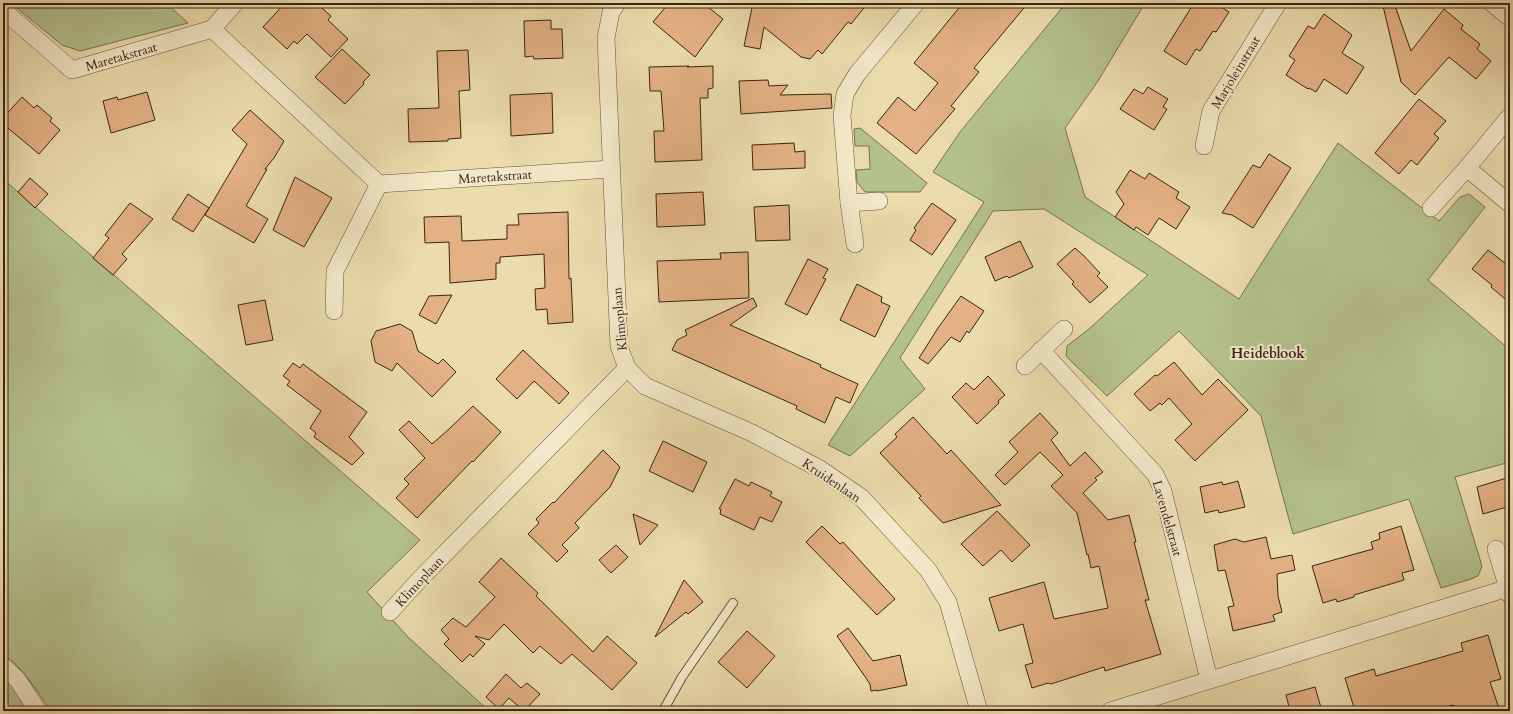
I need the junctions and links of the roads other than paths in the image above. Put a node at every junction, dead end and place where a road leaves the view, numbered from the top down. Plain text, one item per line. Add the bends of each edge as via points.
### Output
1 (235, 3) edge
2 (617, 3) edge
3 (916, 3) edge
4 (1278, 3) edge
5 (1492, 3) edge
6 (3, 10) edge
7 (1510, 18) edge
8 (212, 29) junction
9 (1510, 116) edge
10 (1204, 146) dead end
11 (1467, 168) junction
12 (611, 169) junction
13 (379, 184) junction
14 (879, 201) dead end
15 (849, 203) junction
16 (1510, 204) edge
17 (1431, 208) dead end
18 (855, 244) dead end
19 (334, 311) dead end
20 (1064, 329) dead end
21 (1041, 350) junction
22 (1025, 366) dead end
23 (627, 368) junction
24 (1496, 549) dead end
25 (1509, 591) edge
26 (733, 603) dead end
27 (390, 612) dead end
28 (3, 666) edge
29 (1209, 680) junction
30 (38, 711) edge
31 (663, 711) edge
32 (979, 711) edge
33 (1110, 711) edge

1 - 8 street
2 - 12 street, Klimoplaan via 611,12 606,38
3 - 15 street via 857,74 845,94 842,116
4 - 10 street, Marjoleinstraat via 1211,111
5 - 7 street
6 - 8 street, Maretakstraat via 72,70
8 - 13 street
9 - 11 street
11 - 16 street
11 - 17 street
12 - 13 street, Maretakstraat
12 - 23 street, Klimoplaan via 619,346
13 - 19 street via 335,271
14 - 15 street
15 - 18 street
20 - 21 street
21 - 22 street
21 - 29 street, Lavendelstraat via 1155,474 1163,491
23 - 27 street, Klimoplaan
23 - 32 street, Kruidenlaan via 645,386 752,433 820,469 862,498 928,570 948,602
24 - 25 street
25 - 29 street
26 - 31 lane via 682,677
28 - 30 street via 17,679
29 - 33 street

